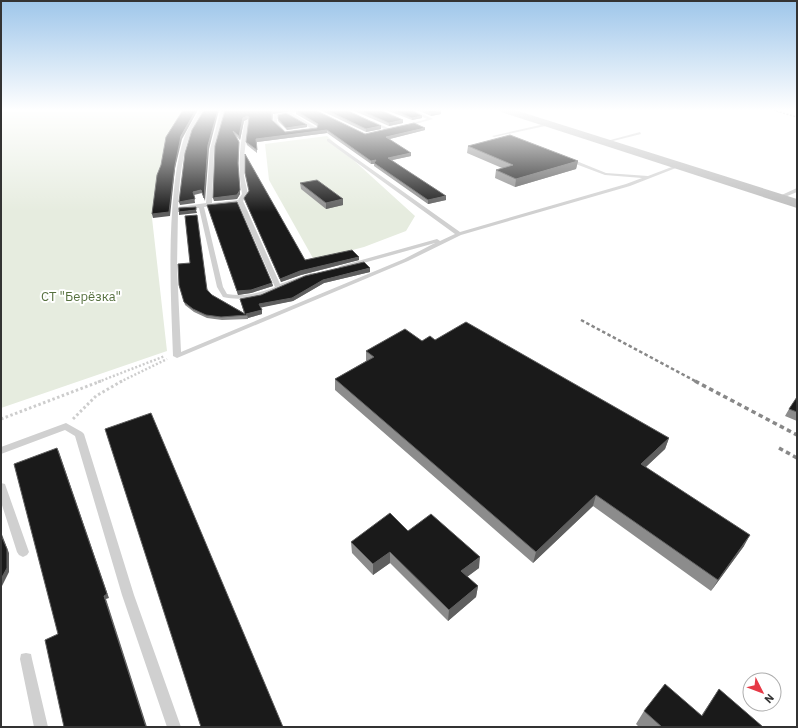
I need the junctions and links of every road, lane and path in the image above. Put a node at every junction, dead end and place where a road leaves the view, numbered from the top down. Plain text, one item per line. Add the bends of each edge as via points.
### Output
1 (185, 144) edge
2 (213, 144) edge
3 (241, 144) edge
4 (333, 144) edge
5 (611, 144) edge
6 (564, 158) edge
7 (679, 166) junction
8 (652, 177) junction
9 (797, 190) edge
10 (778, 198) junction
11 (240, 201) junction
12 (209, 204) junction
13 (797, 204) edge
14 (201, 206) junction
15 (174, 209) junction
16 (458, 234) junction
17 (332, 270) edge
18 (317, 273) edge
19 (278, 287) junction
20 (177, 353) junction
21 (1, 419) edge
22 (66, 426) junction
23 (1, 450) edge
24 (1, 487) edge
25 (22, 552) dead end
26 (26, 659) dead end
27 (41, 727) edge
28 (174, 727) edge

1 - 15 lane
2 - 12 lane
3 - 11 lane via 241,178 245,194
4 - 16 lane
5 - 7 main road
6 - 8 lane via 605,174
7 - 8 lane
7 - 10 main road
8 - 16 lane
9 - 10 lane
10 - 13 main road
11 - 12 lane
11 - 19 lane
12 - 14 lane
14 - 15 lane
14 - 19 lane via 220,287 225,296 237,299 259,296
15 - 20 lane via 172,266
16 - 17 lane
16 - 20 lane via 406,260
18 - 19 lane
20 - 21 path
20 - 22 path via 135,373 96,396
22 - 23 lane
22 - 28 lane via 79,434 128,595
24 - 25 lane
26 - 27 lane

